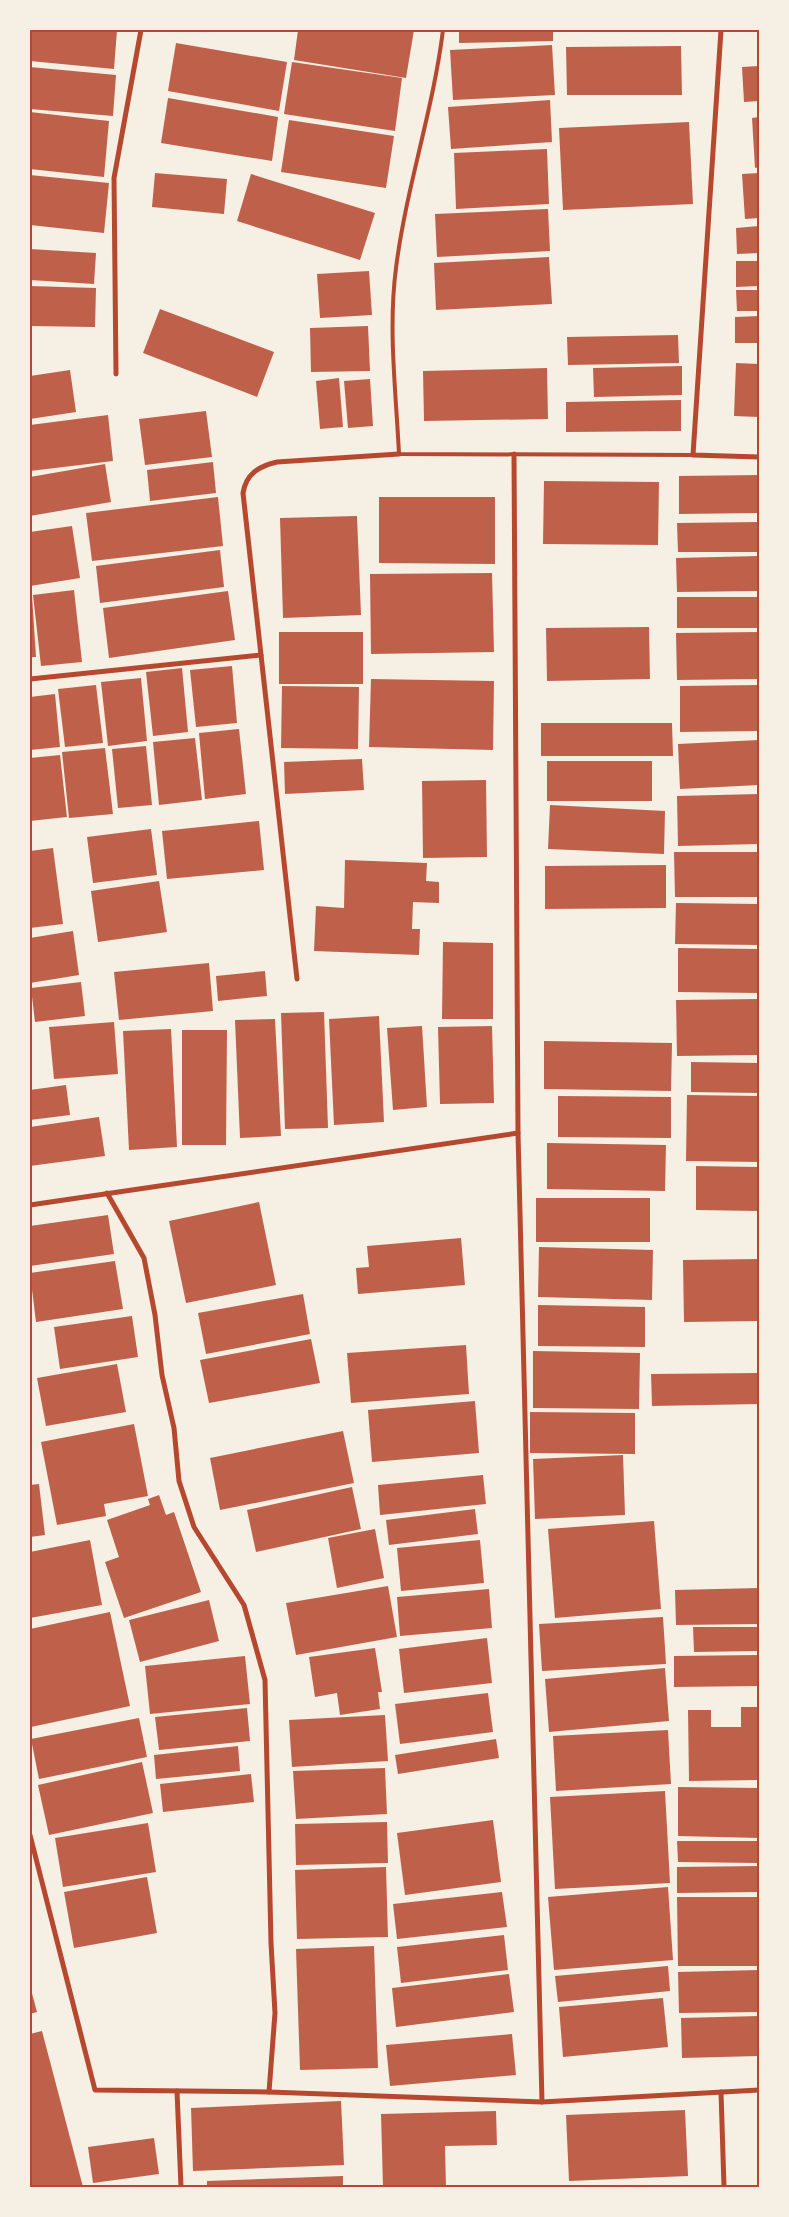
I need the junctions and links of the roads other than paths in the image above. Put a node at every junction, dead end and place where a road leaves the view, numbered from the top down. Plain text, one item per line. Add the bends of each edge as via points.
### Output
1 (141, 30) edge
2 (443, 30) edge
3 (721, 30) edge
4 (116, 374) dead end
5 (399, 454) junction
6 (514, 454) junction
7 (693, 454) junction
8 (759, 457) edge
9 (261, 655) junction
10 (30, 678) edge
11 (297, 979) dead end
12 (518, 1132) junction
13 (107, 1193) junction
14 (30, 1205) edge
15 (30, 1835) edge
16 (759, 2090) edge
17 (177, 2091) junction
18 (268, 2092) junction
19 (721, 2092) junction
20 (542, 2102) junction
21 (181, 2187) edge
22 (724, 2187) edge

1 - 4 street via 114,178
2 - 5 lane via 394,284 392,308
3 - 7 street
5 - 6 lane
5 - 9 street via 277,462 265,465 244,483 242,493
6 - 7 lane
6 - 12 street
7 - 8 street
9 - 10 street
9 - 11 street
12 - 13 street
12 - 20 street
13 - 14 street
13 - 18 street via 144,1258 162,1375 174,1428 179,1481 194,1526 244,1605 265,1680 275,2013
15 - 17 street via 95,2090
16 - 19 street
17 - 18 street
17 - 21 street
18 - 20 street
19 - 20 street
19 - 22 street

